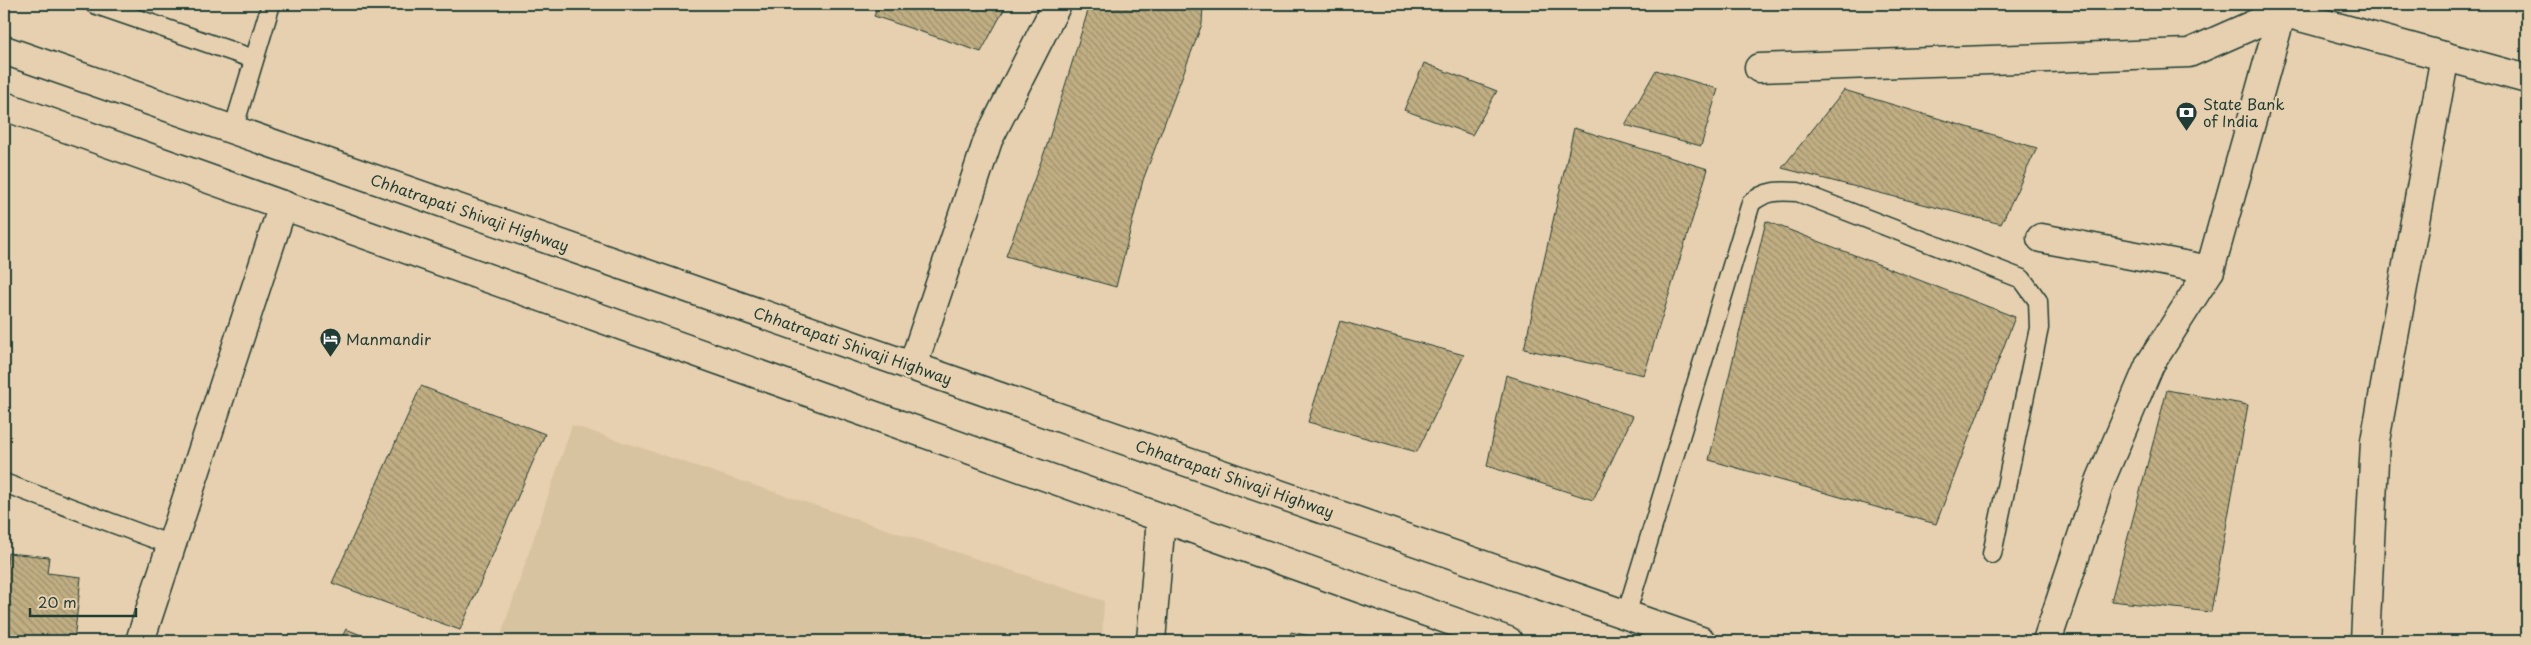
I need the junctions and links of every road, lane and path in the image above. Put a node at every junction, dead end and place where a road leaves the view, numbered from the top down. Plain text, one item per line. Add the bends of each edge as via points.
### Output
1 (94, 4) edge
2 (271, 4) edge
3 (1057, 4) edge
4 (2282, 12) junction
5 (4, 50) edge
6 (2445, 56) junction
7 (254, 59) junction
8 (1759, 68) dead end
9 (2527, 79) edge
10 (4, 106) edge
11 (233, 130) junction
12 (282, 205) junction
13 (2041, 238) dead end
14 (2210, 270) junction
15 (913, 366) junction
16 (4, 483) edge
17 (1161, 518) junction
18 (171, 545) junction
19 (1992, 554) dead end
20 (1626, 615) junction
21 (140, 641) edge
22 (1151, 641) edge
23 (1508, 641) edge
24 (1701, 641) edge
25 (2047, 641) edge
26 (2365, 641) edge

1 - 7 lane
2 - 7 lane
3 - 15 main road via 988,140
4 - 6 main road
4 - 8 main road via 2189,53
4 - 14 main road
5 - 11 main road, Chhatrapati Shivaji Highway
6 - 9 main road
6 - 26 main road via 2376,441
7 - 11 lane
10 - 12 main road
11 - 15 main road, Chhatrapati Shivaji Highway
12 - 17 main road
12 - 18 main road
13 - 14 main road
14 - 25 main road via 2150,364 2101,479
15 - 20 main road, Chhatrapati Shivaji Highway
16 - 18 lane
17 - 22 main road
17 - 23 main road
18 - 21 main road
19 - 20 lane via 2039,328 2038,301 2022,280 1798,192 1776,190 1761,194 1751,203
20 - 24 main road, Chhatrapati Shivaji Highway

